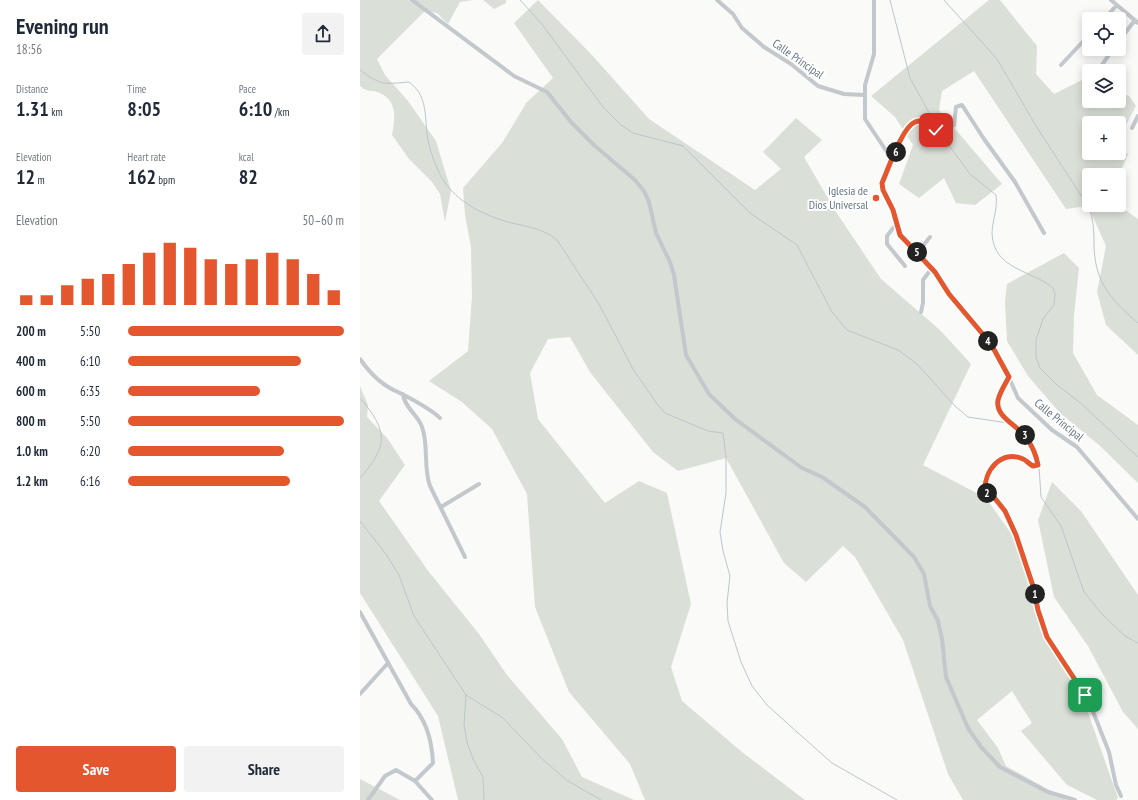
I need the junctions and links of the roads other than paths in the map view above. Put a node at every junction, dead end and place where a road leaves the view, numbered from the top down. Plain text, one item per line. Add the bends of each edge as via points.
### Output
1 (412, 0) edge
2 (717, 0) edge
3 (874, 0) edge
4 (1111, 0) edge
5 (1117, 6) junction
6 (1111, 12) edge
7 (1136, 21) edge
8 (1126, 33) edge
9 (1082, 42) edge
10 (1061, 65) dead end
11 (864, 95) junction
12 (1138, 116) edge
13 (1132, 128) dead end
14 (891, 164) junction
15 (897, 223) junction
16 (1044, 233) dead end
17 (930, 237) dead end
18 (918, 252) junction
19 (905, 266) dead end
20 (932, 268) junction
21 (921, 312) dead end
22 (360, 359) edge
23 (1009, 377) junction
24 (403, 394) junction
25 (440, 418) dead end
26 (479, 484) dead end
27 (441, 507) junction
28 (1138, 519) edge
29 (466, 557) dead end
30 (360, 612) edge
31 (388, 664) junction
32 (360, 694) edge
33 (415, 781) junction
34 (1121, 796) dead end
35 (368, 800) edge
36 (432, 800) edge
37 (1075, 800) edge

1 - 37 street via 514,76 547,92 595,146 635,180 649,202 656,233 670,262 686,355 709,394 735,419 802,468 822,477 865,507 914,557 924,574 930,606 938,621 948,684 968,728 981,747 1000,767 1048,792
2 - 11 street, Calle Principal via 733,14 746,32 818,86 844,94
3 - 11 street via 873,61 865,81
4 - 5 street
5 - 6 street
5 - 7 street
7 - 8 street
9 - 10 street
11 - 14 street via 865,119 889,154
12 - 13 street
14 - 15 street, Calle Principal via 882,187
14 - 16 street, Calle Principal via 911,124 920,121 932,125 936,130 949,129 954,125 956,107 962,105 1015,182
15 - 18 street, Calle Principal via 900,235
15 - 19 street via 887,236 887,244
17 - 18 street
18 - 20 street, Calle Principal
20 - 21 street via 922,280
20 - 23 street, Calle Principal via 949,294 991,344
22 - 24 street via 384,383
23 - 28 street, Calle Principal via 1021,401 1052,430 1077,446
23 - 34 street via 998,401 999,409 1006,420 1025,435 1035,452 1038,465 1033,466 1016,457 1005,458 991,466 985,491 1000,503 1016,535 1047,637 1092,709 1109,752
24 - 25 street via 433,411
24 - 27 street via 407,406 423,428 426,475
26 - 27 street
27 - 29 street
30 - 31 street
31 - 32 street
31 - 33 street via 411,704 421,714 433,751 434,763
33 - 35 street via 396,770 389,772
33 - 36 street

